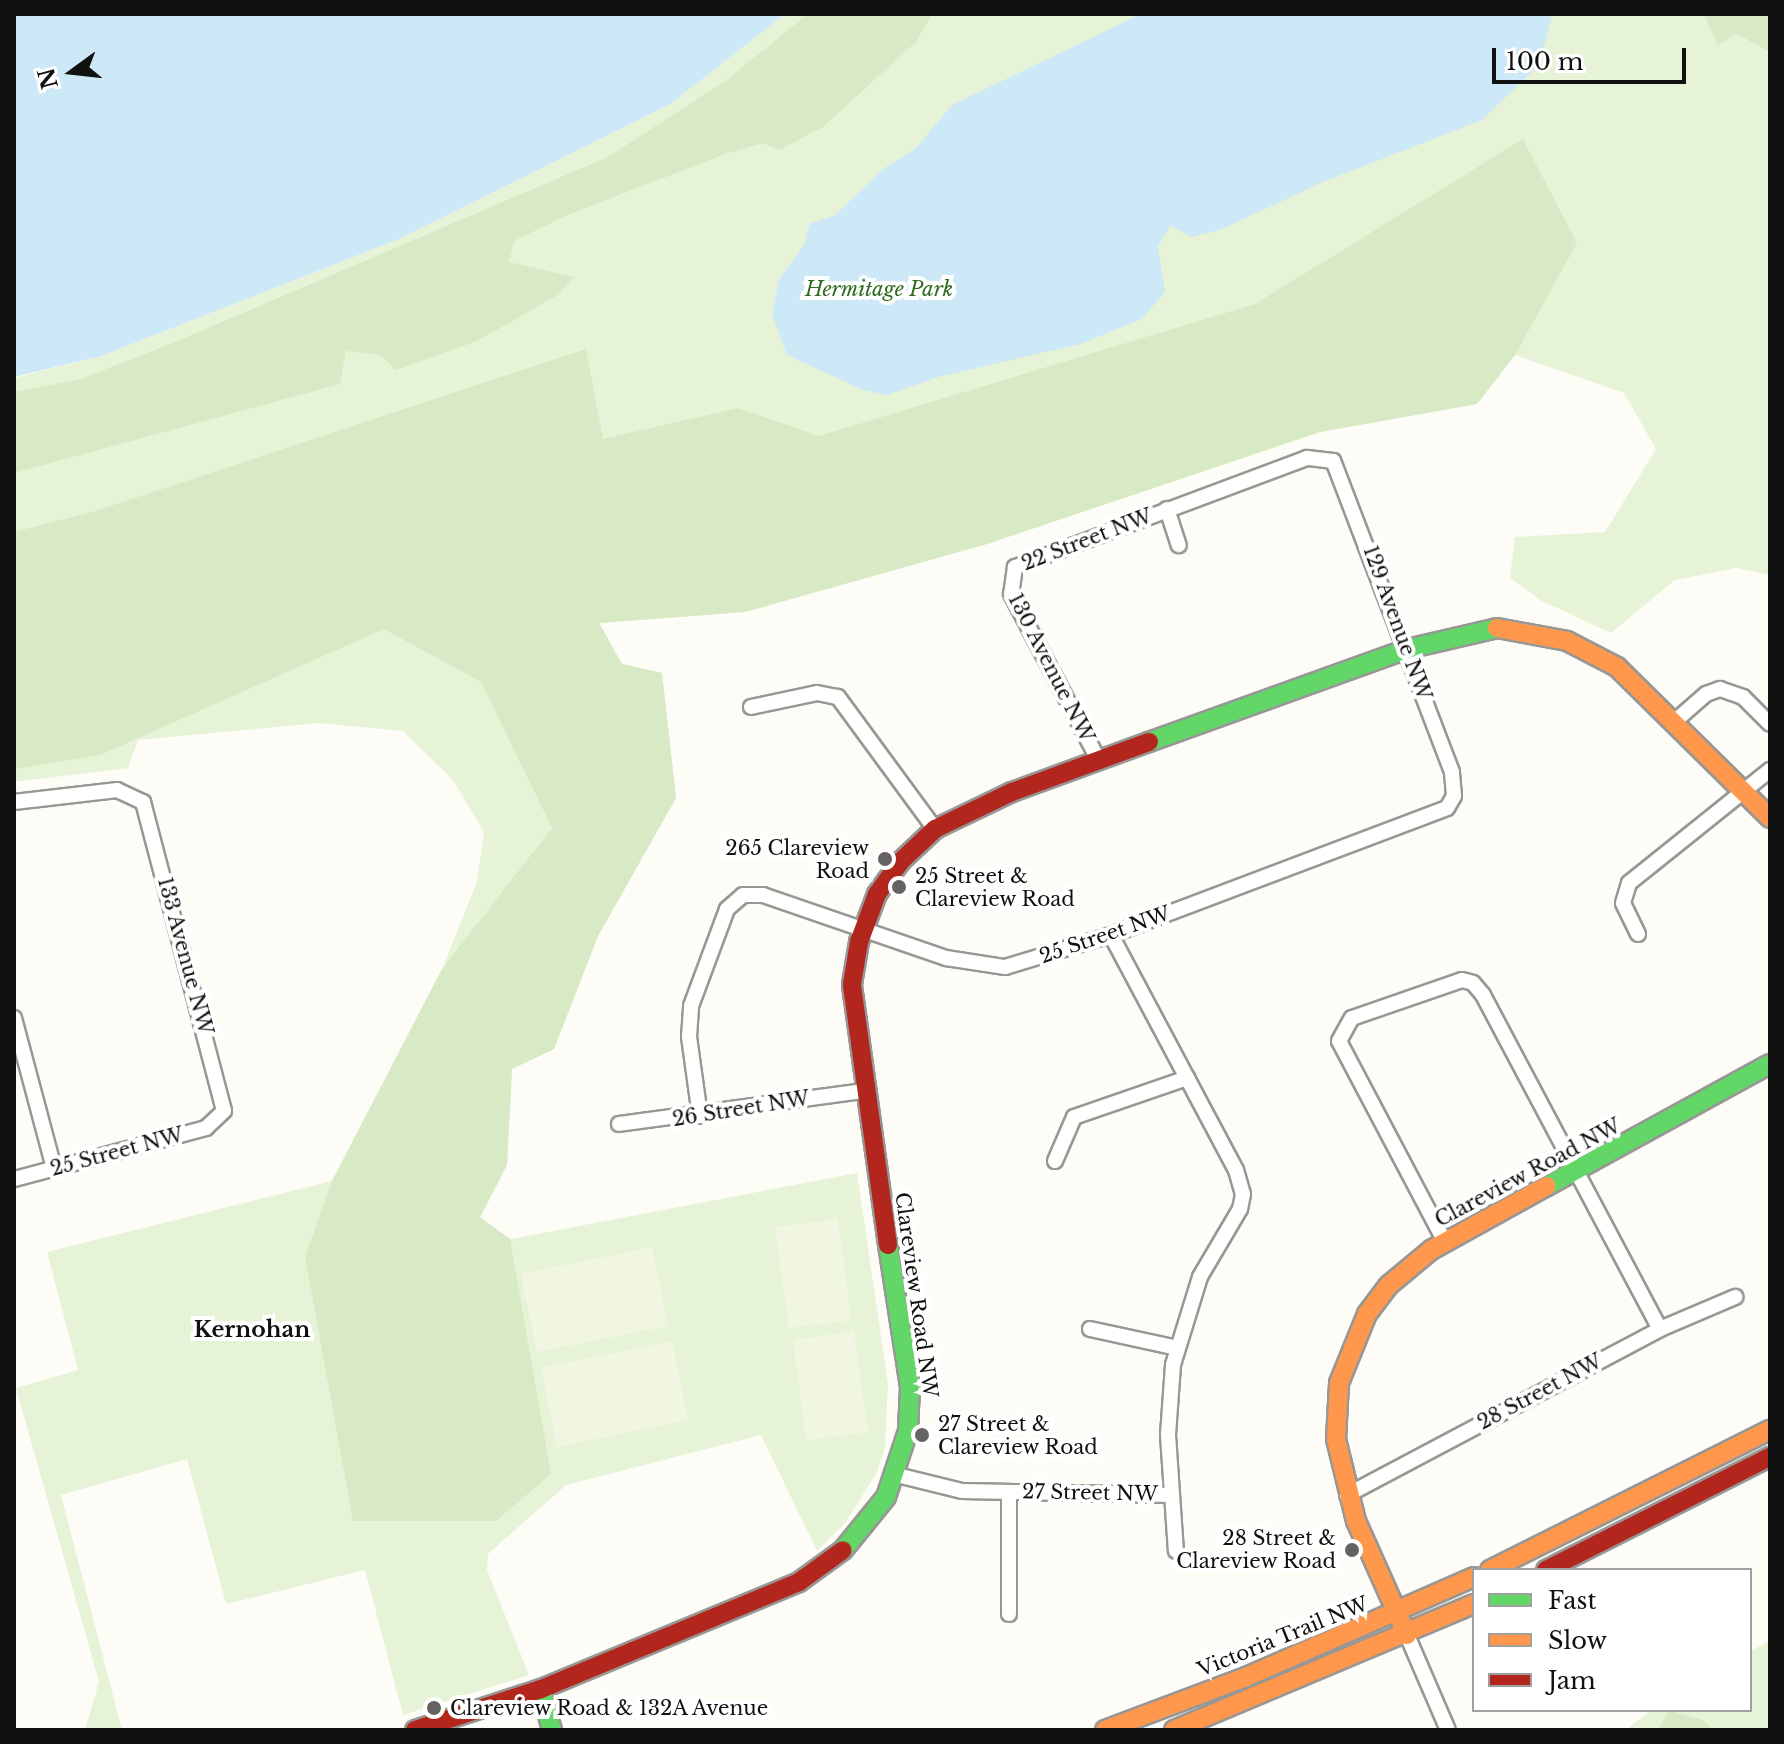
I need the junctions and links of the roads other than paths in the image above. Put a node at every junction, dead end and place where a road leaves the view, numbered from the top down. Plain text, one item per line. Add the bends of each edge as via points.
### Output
1 (1326, 457) joint
2 (1167, 509) junction
3 (1179, 545) dead end
4 (1010, 574) joint
5 (1407, 649) junction
6 (751, 707) dead end
7 (1674, 722) junction
8 (1770, 724) edge
9 (1099, 761) junction
10 (1770, 770) edge
11 (1743, 790) junction
12 (1454, 796) joint
13 (14, 802) edge
14 (1770, 818) edge
15 (935, 829) junction
16 (863, 929) junction
17 (1638, 934) dead end
18 (1111, 935) junction
19 (14, 1018) edge
20 (1770, 1064) edge
21 (1187, 1078) junction
22 (863, 1091) junction
23 (700, 1116) junction
24 (219, 1121) joint
25 (619, 1124) dead end
26 (1055, 1161) dead end
27 (54, 1168) junction
28 (1578, 1173) junction
29 (14, 1179) edge
30 (1445, 1242) junction
31 (1735, 1297) dead end
32 (1090, 1329) dead end
33 (1660, 1329) junction
34 (1177, 1348) junction
35 (1770, 1430) edge
36 (1770, 1457) edge
37 (897, 1475) junction
38 (1009, 1492) junction
39 (1172, 1495) junction
40 (1347, 1495) junction
41 (1176, 1551) dead end
42 (1494, 1568) edge
43 (1550, 1568) edge
44 (1472, 1578) edge
45 (1472, 1605) edge
46 (1009, 1614) dead end
47 (1397, 1614) junction
48 (1407, 1635) junction
49 (541, 1689) junction
50 (415, 1730) edge
51 (552, 1730) edge
52 (1105, 1730) edge
53 (1174, 1730) edge
54 (1448, 1730) edge

1 - 2 street, 22 Street NW via 1307,458
1 - 5 street, 129 Avenue NW via 1341,471
2 - 3 street, 22 Street NW
2 - 4 street, 22 Street NW via 1029,559
4 - 9 street, 130 Avenue NW via 1011,594
5 - 7 street, Clareview Road NW via 1495,628 1549,635 1617,667
5 - 9 street, Clareview Road NW
5 - 12 street, 129 Avenue NW via 1452,772
6 - 15 street via 817,693 838,697
7 - 8 street via 1706,694 1720,689 1743,697
7 - 11 street, Clareview Road NW
9 - 15 street, Clareview Road NW via 1012,792
10 - 11 street
11 - 14 street, Clareview Road NW
11 - 17 street via 1629,883 1623,903
12 - 18 street, 25 Street NW via 1438,814
13 - 24 street, 133 Avenue NW via 117,790 134,794 146,807 223,1099
15 - 16 street, Clareview Road NW via 888,877
16 - 18 street, 25 Street NW via 946,958 1005,967
16 - 22 street, Clareview Road NW via 852,1006
16 - 23 street, 25 Street NW via 763,895 743,895 727,909 691,1006 689,1037
18 - 21 street
19 - 27 street
20 - 28 street, Clareview Road NW
21 - 26 street via 1074,1117
21 - 34 street via 1243,1194 1200,1277
22 - 23 street, 26 Street NW
22 - 37 street, Clareview Road NW via 908,1371 908,1431
23 - 25 street, 26 Street NW
24 - 27 street, 25 Street NW
27 - 29 street, 25 Street NW
28 - 30 street, Clareview Road NW
28 - 30 street via 1483,995 1469,981 1454,980 1358,1015 1342,1027 1341,1048
28 - 33 street
30 - 40 street, Clareview Road NW via 1389,1285 1350,1347 1335,1420
31 - 33 street, 28 Street NW
32 - 34 street
33 - 40 street, 28 Street NW
34 - 39 street via 1168,1435
35 - 42 street
36 - 43 street
37 - 38 street, 27 Street NW via 942,1488
37 - 49 street, Clareview Road NW via 862,1530 816,1572
38 - 39 street, 27 Street NW
38 - 46 street, 27 Street NW
39 - 41 street
40 - 47 street, Clareview Road NW
44 - 47 street, Victoria Trail NW
45 - 48 street
47 - 48 street, Clareview Road NW
47 - 52 street, Victoria Trail NW
48 - 53 street
48 - 54 street
49 - 50 street, Clareview Road NW
49 - 51 street

